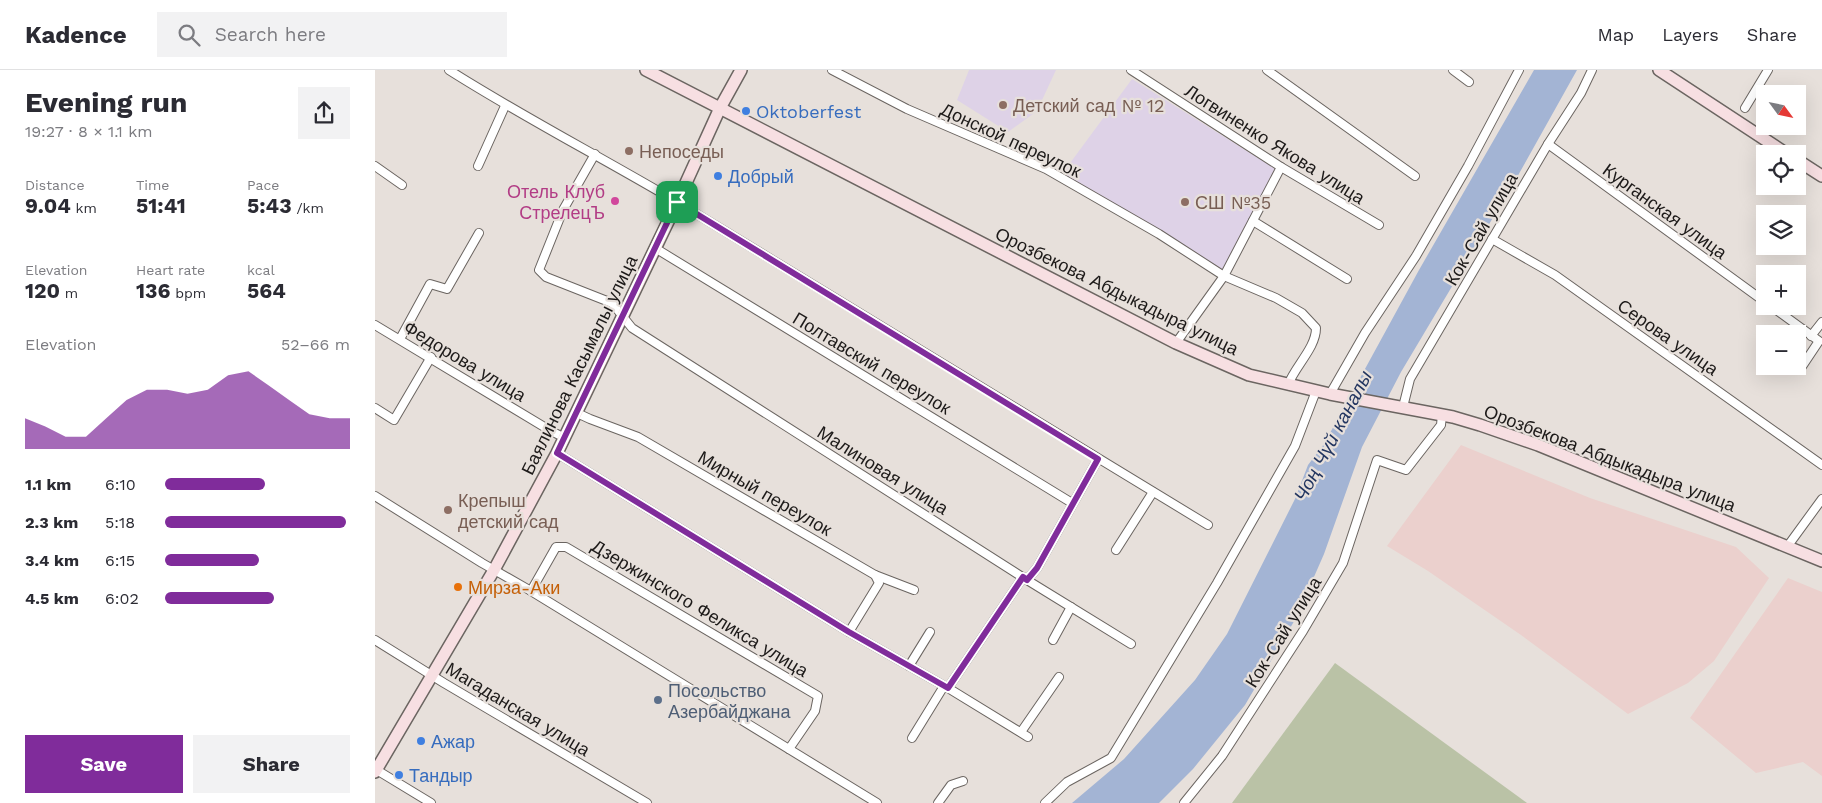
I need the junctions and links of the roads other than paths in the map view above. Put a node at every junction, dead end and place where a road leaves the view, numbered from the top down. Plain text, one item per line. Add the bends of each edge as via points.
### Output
1 (449, 70) edge
2 (647, 70) edge
3 (741, 70) edge
4 (832, 70) edge
5 (1131, 70) edge
6 (1267, 70) edge
7 (1453, 70) edge
8 (1519, 70) edge
9 (1592, 70) edge
10 (1659, 70) edge
11 (1768, 70) edge
12 (1469, 82) dead end
13 (505, 106) junction
14 (720, 108) junction
15 (1745, 108) dead end
16 (1548, 144) junction
17 (1773, 145) edge
18 (595, 154) junction
19 (375, 166) edge
20 (478, 166) dead end
21 (1806, 166) edge
22 (1281, 167) junction
23 (1415, 176) dead end
24 (1822, 176) edge
25 (402, 185) dead end
26 (677, 202) junction
27 (1253, 221) junction
28 (1379, 225) dead end
29 (479, 234) dead end
30 (1492, 239) junction
31 (655, 248) junction
32 (1224, 276) junction
33 (1347, 279) dead end
34 (1756, 295) edge
35 (1783, 315) edge
36 (623, 316) junction
37 (1822, 322) edge
38 (375, 325) edge
39 (1811, 336) junction
40 (399, 339) junction
41 (1820, 342) edge
42 (1175, 343) junction
43 (431, 357) junction
44 (1806, 361) edge
45 (1288, 385) junction
46 (1316, 391) junction
47 (1334, 394) junction
48 (1399, 406) junction
49 (375, 408) edge
50 (577, 413) junction
51 (1442, 415) junction
52 (565, 438) junction
53 (557, 453) junction
54 (1098, 459) junction
55 (1822, 465) edge
56 (1153, 492) junction
57 (375, 496) edge
58 (1822, 499) edge
59 (1072, 504) junction
60 (1208, 525) dead end
61 (1787, 547) junction
62 (1117, 550) dead end
63 (1822, 561) edge
64 (494, 570) junction
65 (875, 575) junction
66 (1025, 578) junction
67 (915, 590) dead end
68 (531, 591) junction
69 (1071, 607) junction
70 (849, 632) junction
71 (930, 632) dead end
72 (375, 640) edge
73 (1053, 640) dead end
74 (1131, 644) dead end
75 (909, 666) junction
76 (432, 676) junction
77 (1059, 677) dead end
78 (946, 687) junction
79 (1021, 732) junction
80 (1028, 737) dead end
81 (912, 738) dead end
82 (789, 749) junction
83 (375, 770) edge
84 (963, 781) dead end
85 (431, 803) edge
86 (647, 803) edge
87 (877, 803) edge
88 (938, 803) edge
89 (1045, 803) edge
90 (1184, 803) edge

1 - 13 street
2 - 14 street, Орозбекова Абдыкадыра улица
3 - 14 street, Баялинова Касымалы улица
4 - 32 street, Донской переулок via 907,109 1046,169 1159,234
5 - 22 street, Логвиненко Якова улица
6 - 23 street
7 - 12 street
8 - 47 street via 1416,256 1365,333
9 - 16 street, Кок-Сай улица
10 - 17 street
11 - 15 street
13 - 18 street
13 - 20 street
14 - 26 street, Баялинова Касымалы улица
14 - 42 street, Орозбекова Абдыкадыра улица
16 - 30 street, Кок-Сай улица
16 - 34 street, Курганская улица
18 - 26 street
18 - 36 street, Малиновая улица via 563,210 539,270 546,277 612,303
19 - 25 street
21 - 24 street
22 - 27 street
22 - 28 street, Логвиненко Якова улица
26 - 31 street, Баялинова Касымалы улица
26 - 54 street
27 - 32 street
27 - 33 street
29 - 40 street via 447,289 430,284
30 - 48 street, Кок-Сай улица via 1410,379
30 - 55 street, Серова улица via 1555,275
31 - 36 street, Баялинова Касымалы улица
31 - 59 street, Полтавский переулок
32 - 42 street
32 - 45 street, Донской переулок via 1276,298 1302,313 1316,328 1316,337
35 - 39 street
36 - 50 street, Баялинова Касымалы улица
36 - 66 street, Малиновая улица via 632,328
37 - 39 street
38 - 40 street, Федорова улица
39 - 41 street
40 - 43 street, Федорова улица
41 - 44 street
42 - 45 street, Орозбекова Абдыкадыра улица via 1249,375
43 - 49 street via 394,420
43 - 52 street, Федорова улица
45 - 46 street, Орозбекова Абдыкадыра улица
46 - 47 street, Орозбекова Абдыкадыра улица
46 - 89 street via 1295,446 1111,758 1067,782
47 - 48 street, Орозбекова Абдыкадыра улица
48 - 51 street, Орозбекова Абдыкадыра улица
50 - 52 street, Баялинова Касымалы улица
50 - 65 street, Мирный переулок via 638,437
51 - 61 street, Орозбекова Абдыкадыра улица via 1538,445
51 - 90 street, Кок-Сай улица via 1441,425 1406,470 1377,460 1343,564 1221,756
52 - 53 street, Баялинова Касымалы улица
53 - 64 street, Баялинова Касымалы улица
53 - 70 street
54 - 56 street
54 - 59 street
56 - 60 street
56 - 62 street
57 - 64 street
58 - 61 street
59 - 66 street via 1037,568
61 - 63 street, Орозбекова Абдыкадыра улица
64 - 68 street
64 - 76 street, Баялинова Касымалы улица
65 - 67 street, Мирный переулок
65 - 70 street via 879,583
66 - 69 street, Малиновая улица
66 - 78 street
68 - 82 street
68 - 82 street, Дзержинского Феликса улица via 556,547 566,546 818,696 815,711
69 - 73 street
69 - 74 street, Малиновая улица
70 - 75 street
71 - 75 street
72 - 76 street, Магаданская улица
75 - 78 street
76 - 83 street, Баялинова Касымалы улица
76 - 86 street, Магаданская улица
77 - 79 street
78 - 79 street
78 - 81 street
79 - 80 street
82 - 87 street
83 - 85 street
84 - 88 street via 951,785

